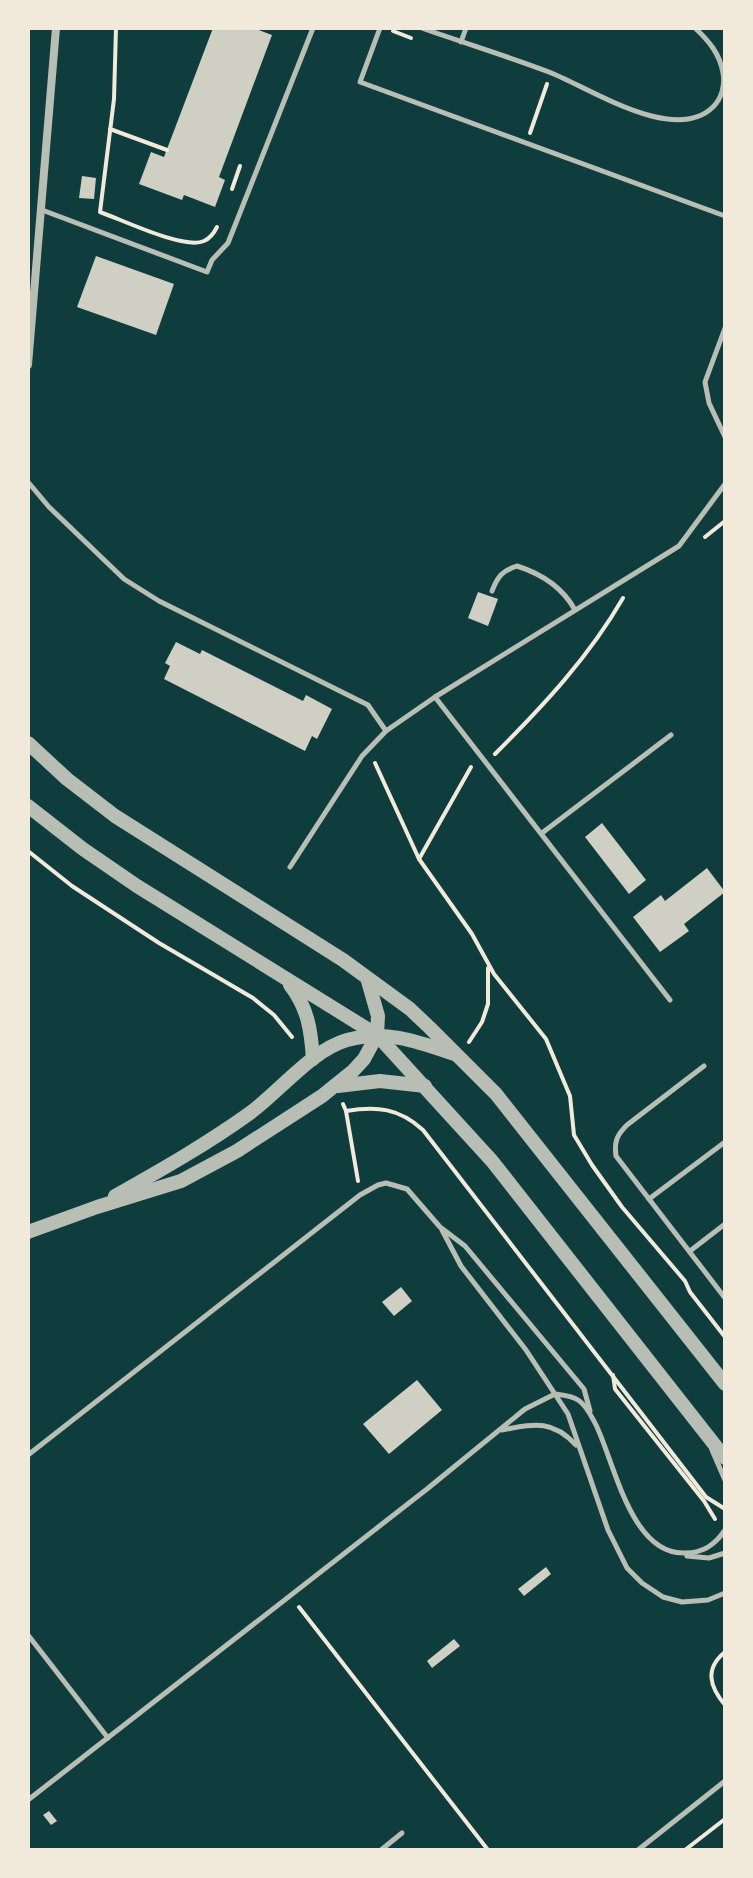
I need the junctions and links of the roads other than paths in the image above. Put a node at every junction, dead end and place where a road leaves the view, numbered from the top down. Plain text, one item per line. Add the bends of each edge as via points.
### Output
1 (56, 28) edge
2 (313, 28) edge
3 (380, 28) edge
4 (422, 28) edge
5 (466, 28) edge
6 (695, 28) edge
7 (461, 42) junction
8 (42, 210) junction
9 (725, 216) edge
10 (725, 328) edge
11 (28, 365) edge
12 (725, 437) edge
13 (28, 482) edge
14 (725, 484) edge
15 (492, 591) dead end
16 (575, 610) junction
17 (435, 697) junction
18 (386, 731) junction
19 (671, 735) dead end
20 (28, 743) edge
21 (28, 806) edge
22 (542, 833) junction
23 (290, 867) dead end
24 (283, 975) junction
25 (368, 980) junction
26 (670, 1000) dead end
27 (377, 1035) junction
28 (463, 1051) junction
29 (313, 1059) junction
30 (704, 1066) dead end
31 (425, 1086) junction
32 (337, 1093) junction
33 (725, 1142) edge
34 (649, 1199) junction
35 (97, 1207) junction
36 (725, 1224) edge
37 (440, 1227) junction
38 (28, 1232) edge
39 (690, 1251) junction
40 (725, 1298) edge
41 (722, 1374) edge
42 (555, 1394) junction
43 (591, 1416) junction
44 (502, 1430) junction
45 (703, 1431) junction
46 (580, 1449) junction
47 (28, 1455) edge
48 (725, 1458) edge
49 (725, 1480) edge
50 (725, 1530) edge
51 (725, 1553) edge
52 (680, 1554) junction
53 (725, 1593) edge
54 (28, 1635) edge
55 (108, 1738) junction
56 (725, 1781) edge
57 (28, 1800) edge
58 (402, 1833) dead end
59 (381, 1850) edge
60 (638, 1850) edge

1 - 8 street
2 - 8 lane via 228,243 207,272
3 - 9 lane via 360,82
4 - 7 lane
5 - 7 lane
6 - 7 lane via 719,57 725,80 715,105 688,120 660,118
8 - 11 street
10 - 12 lane via 705,382
13 - 18 lane via 124,579 368,705
14 - 16 lane via 679,546
15 - 16 lane via 498,575 517,566 566,594
16 - 17 lane
17 - 18 lane
17 - 22 lane
18 - 23 lane
19 - 22 lane
20 - 25 street via 137,832
21 - 24 street via 137,886
22 - 26 lane
24 - 27 street
24 - 29 street via 310,1021
25 - 27 street via 378,1016
25 - 28 street
27 - 28 street
27 - 29 street via 346,1040
27 - 31 street
27 - 32 street
28 - 41 street
29 - 35 street via 218,1135
30 - 34 lane via 618,1135 616,1156
31 - 32 street via 380,1081
31 - 45 street via 492,1161
32 - 35 street via 181,1181
33 - 34 lane
34 - 39 lane
35 - 38 street
36 - 39 lane
37 - 42 lane via 461,1266
37 - 43 lane via 465,1246 534,1326 584,1389
37 - 47 lane via 401,1186 378,1185
39 - 40 lane
42 - 43 lane via 579,1400
42 - 44 lane via 525,1409
42 - 46 lane
43 - 52 lane via 633,1518 661,1548
44 - 46 lane via 549,1425
44 - 55 lane
45 - 48 street
45 - 49 lane
46 - 53 lane via 617,1551 634,1575 663,1597 682,1602
50 - 52 lane via 705,1549
51 - 52 lane via 696,1558
54 - 55 lane
55 - 57 lane
56 - 60 lane
58 - 59 lane

